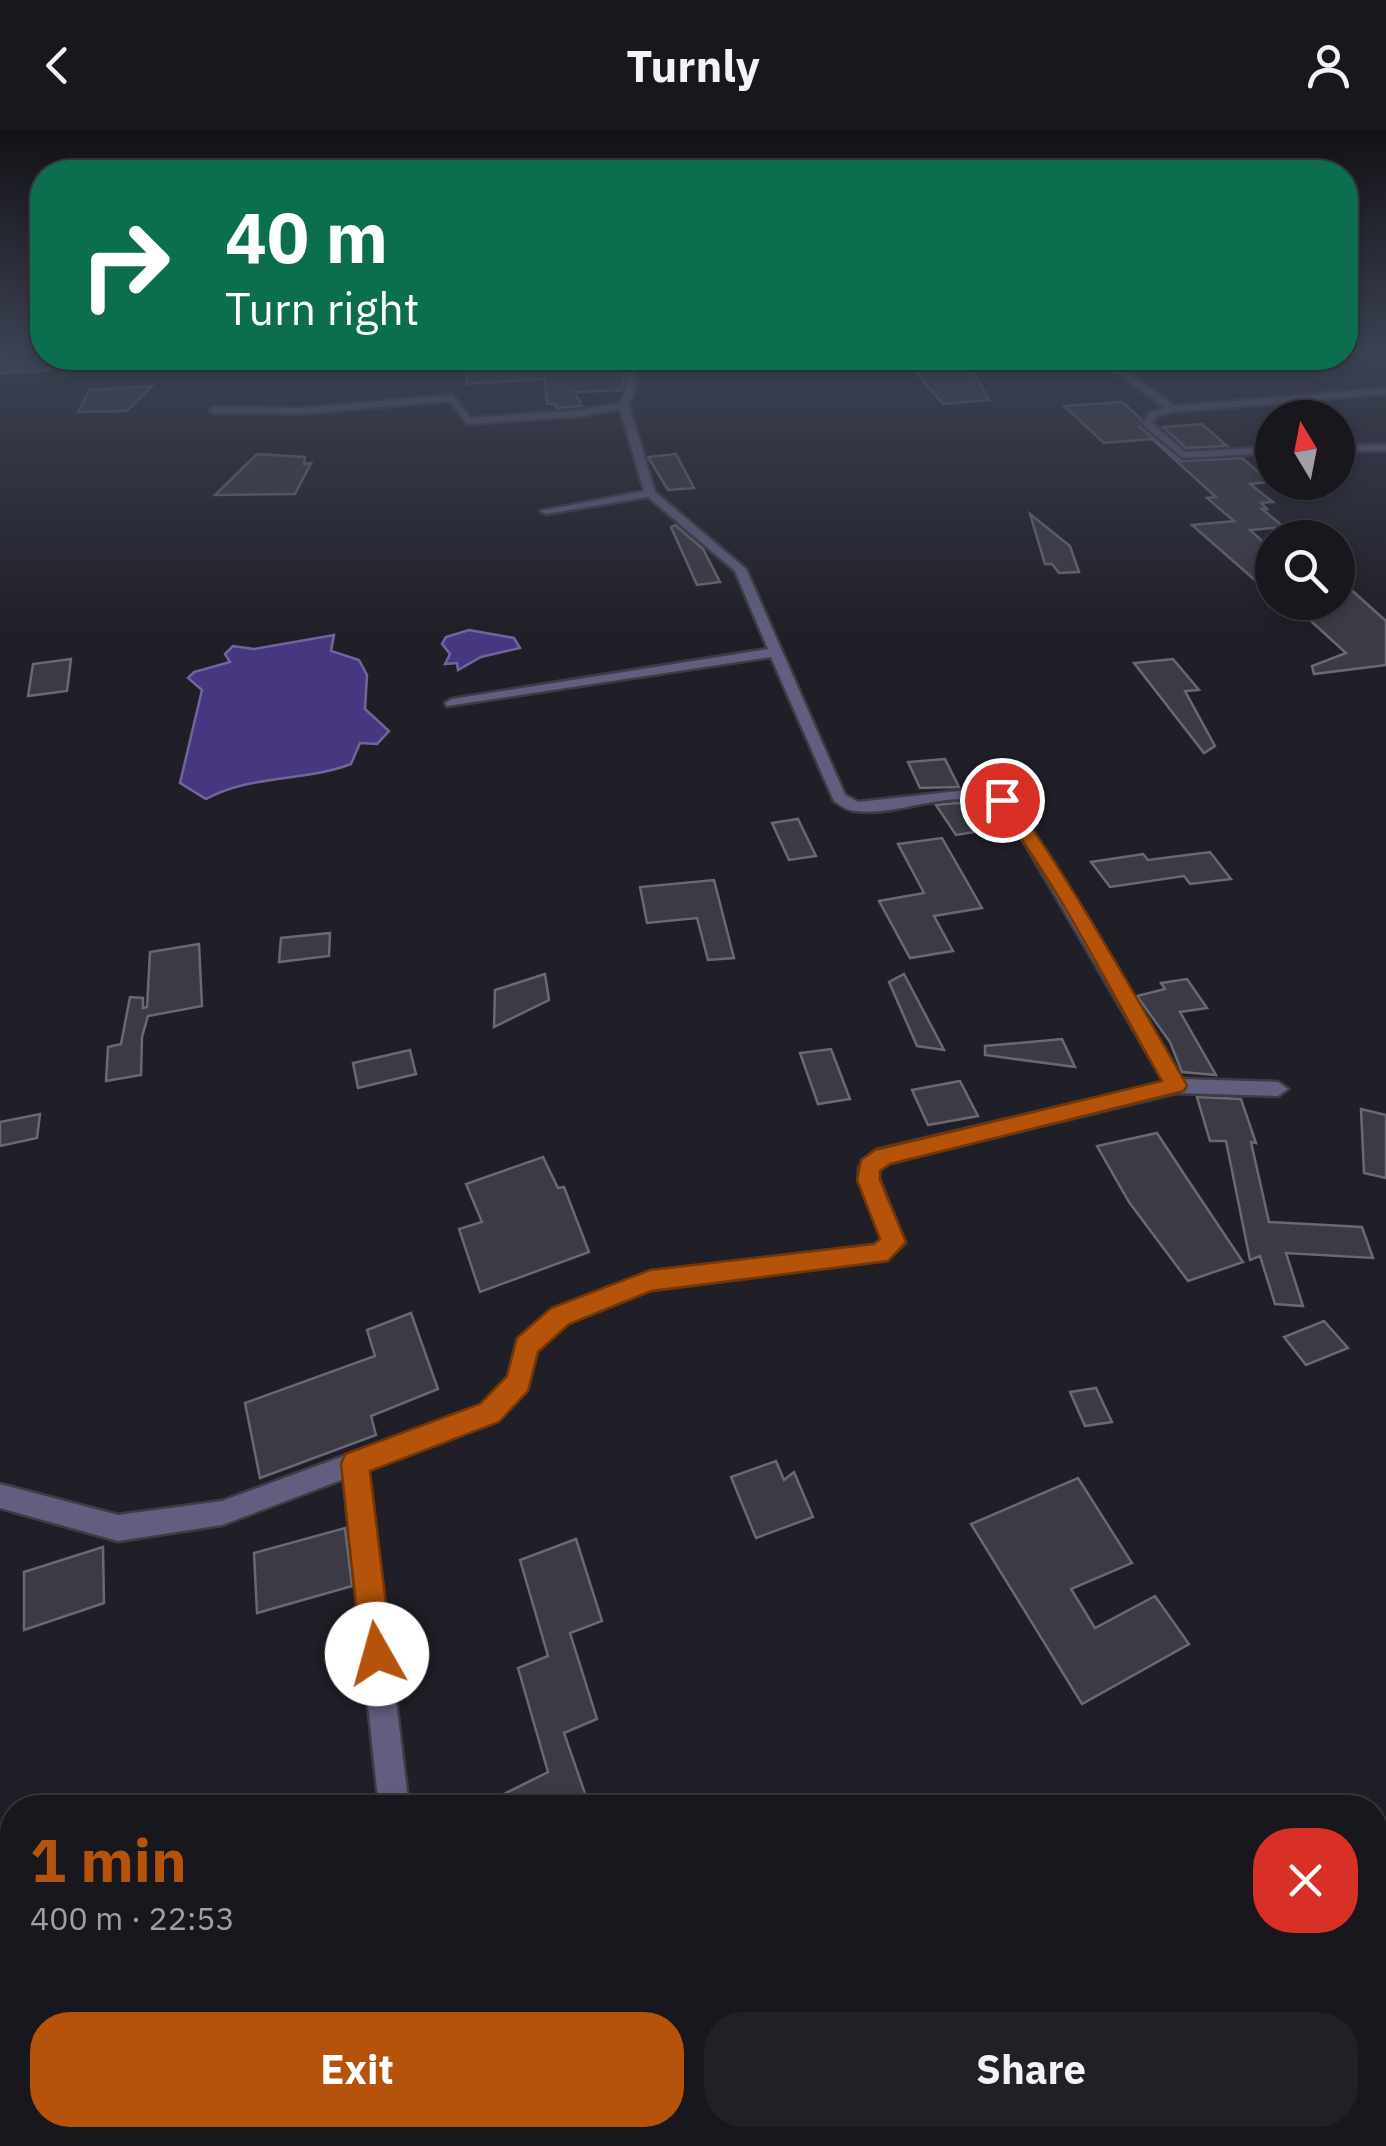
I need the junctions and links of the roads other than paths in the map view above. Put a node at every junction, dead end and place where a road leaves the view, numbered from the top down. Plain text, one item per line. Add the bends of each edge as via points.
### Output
1 (636, 446) edge
2 (1173, 446) edge
3 (1355, 448) edge
4 (1386, 448) edge
5 (1255, 451) edge
6 (650, 493) junction
7 (546, 511) dead end
8 (776, 652) junction
9 (452, 703) dead end
10 (1176, 1086) junction
11 (1278, 1089) dead end
12 (355, 1464) junction
13 (0, 1496) edge
14 (393, 1795) edge

1 - 6 street
2 - 5 street via 1184,455
3 - 4 street
6 - 7 street
6 - 8 street via 740,569
8 - 9 street
8 - 10 street via 838,798 856,807 977,794 1002,800
10 - 11 street
10 - 12 street via 883,1156 869,1167 868,1180 894,1242 879,1254 650,1281 560,1316 526,1346 519,1382 489,1413
12 - 13 street via 222,1513 118,1528
12 - 14 street

